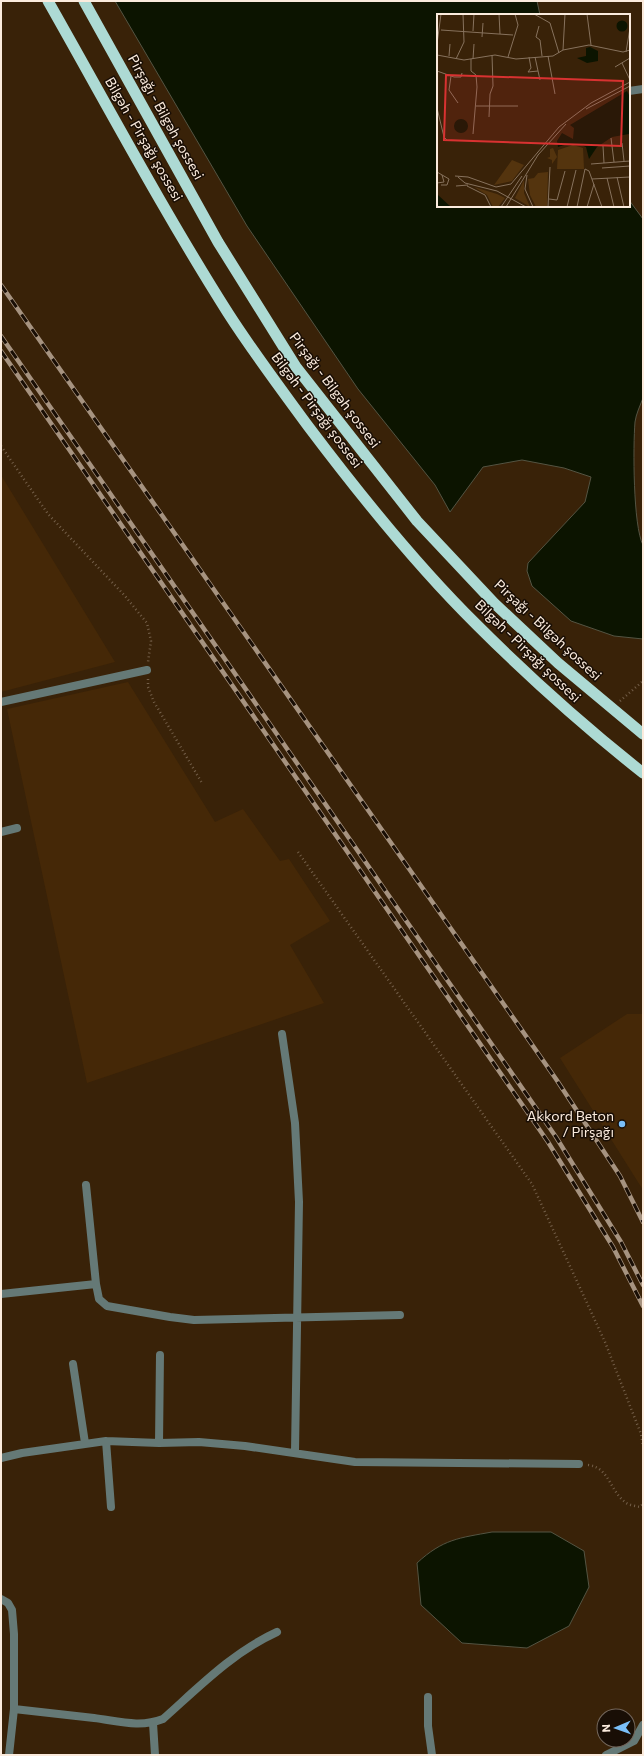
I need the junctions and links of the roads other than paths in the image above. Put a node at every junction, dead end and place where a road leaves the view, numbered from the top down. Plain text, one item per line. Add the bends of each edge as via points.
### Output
1 (48, 1) edge
2 (84, 1) edge
3 (643, 89) edge
4 (630, 91) edge
5 (147, 670) road end
6 (1, 702) edge
7 (643, 734) edge
8 (643, 773) edge
9 (17, 828) dead end
10 (1, 832) edge
11 (282, 1034) dead end
12 (86, 1185) dead end
13 (96, 1284) junction
14 (1, 1294) edge
15 (400, 1315) dead end
16 (296, 1318) junction
17 (160, 1355) dead end
18 (73, 1364) dead end
19 (106, 1441) junction
20 (158, 1443) junction
21 (85, 1444) junction
22 (295, 1452) junction
23 (1, 1458) edge
24 (579, 1464) road end
25 (111, 1507) dead end
26 (1, 1599) edge
27 (277, 1632) dead end
28 (428, 1697) dead end
29 (14, 1709) junction
30 (153, 1722) junction
31 (643, 1725) edge
32 (9, 1755) edge
33 (155, 1755) edge
34 (432, 1755) edge
35 (606, 1755) edge

1 - 8 highway, Bilgəh - Pirşağı şossesi via 191,254 229,315 275,382 337,464 400,541 475,624 539,685
2 - 7 highway, Pirşağı - Bilgəh şossesi via 218,242 296,367 417,521 494,603 558,663
3 - 4 street
5 - 6 street
9 - 10 street
11 - 16 street via 295,1123 299,1202
12 - 13 street
13 - 14 street
13 - 16 street via 99,1299 108,1306 170,1317 194,1320
15 - 16 street
16 - 22 street
17 - 20 street
18 - 21 street
19 - 20 street
19 - 21 street
19 - 25 street
20 - 22 street via 199,1442
21 - 23 street
22 - 24 street via 355,1462
26 - 29 street via 8,1603 12,1610 16,1673
27 - 30 street via 257,1641 240,1653 163,1719
28 - 34 street
29 - 30 street via 125,1723
29 - 32 street
30 - 33 street
31 - 35 street via 634,1741

